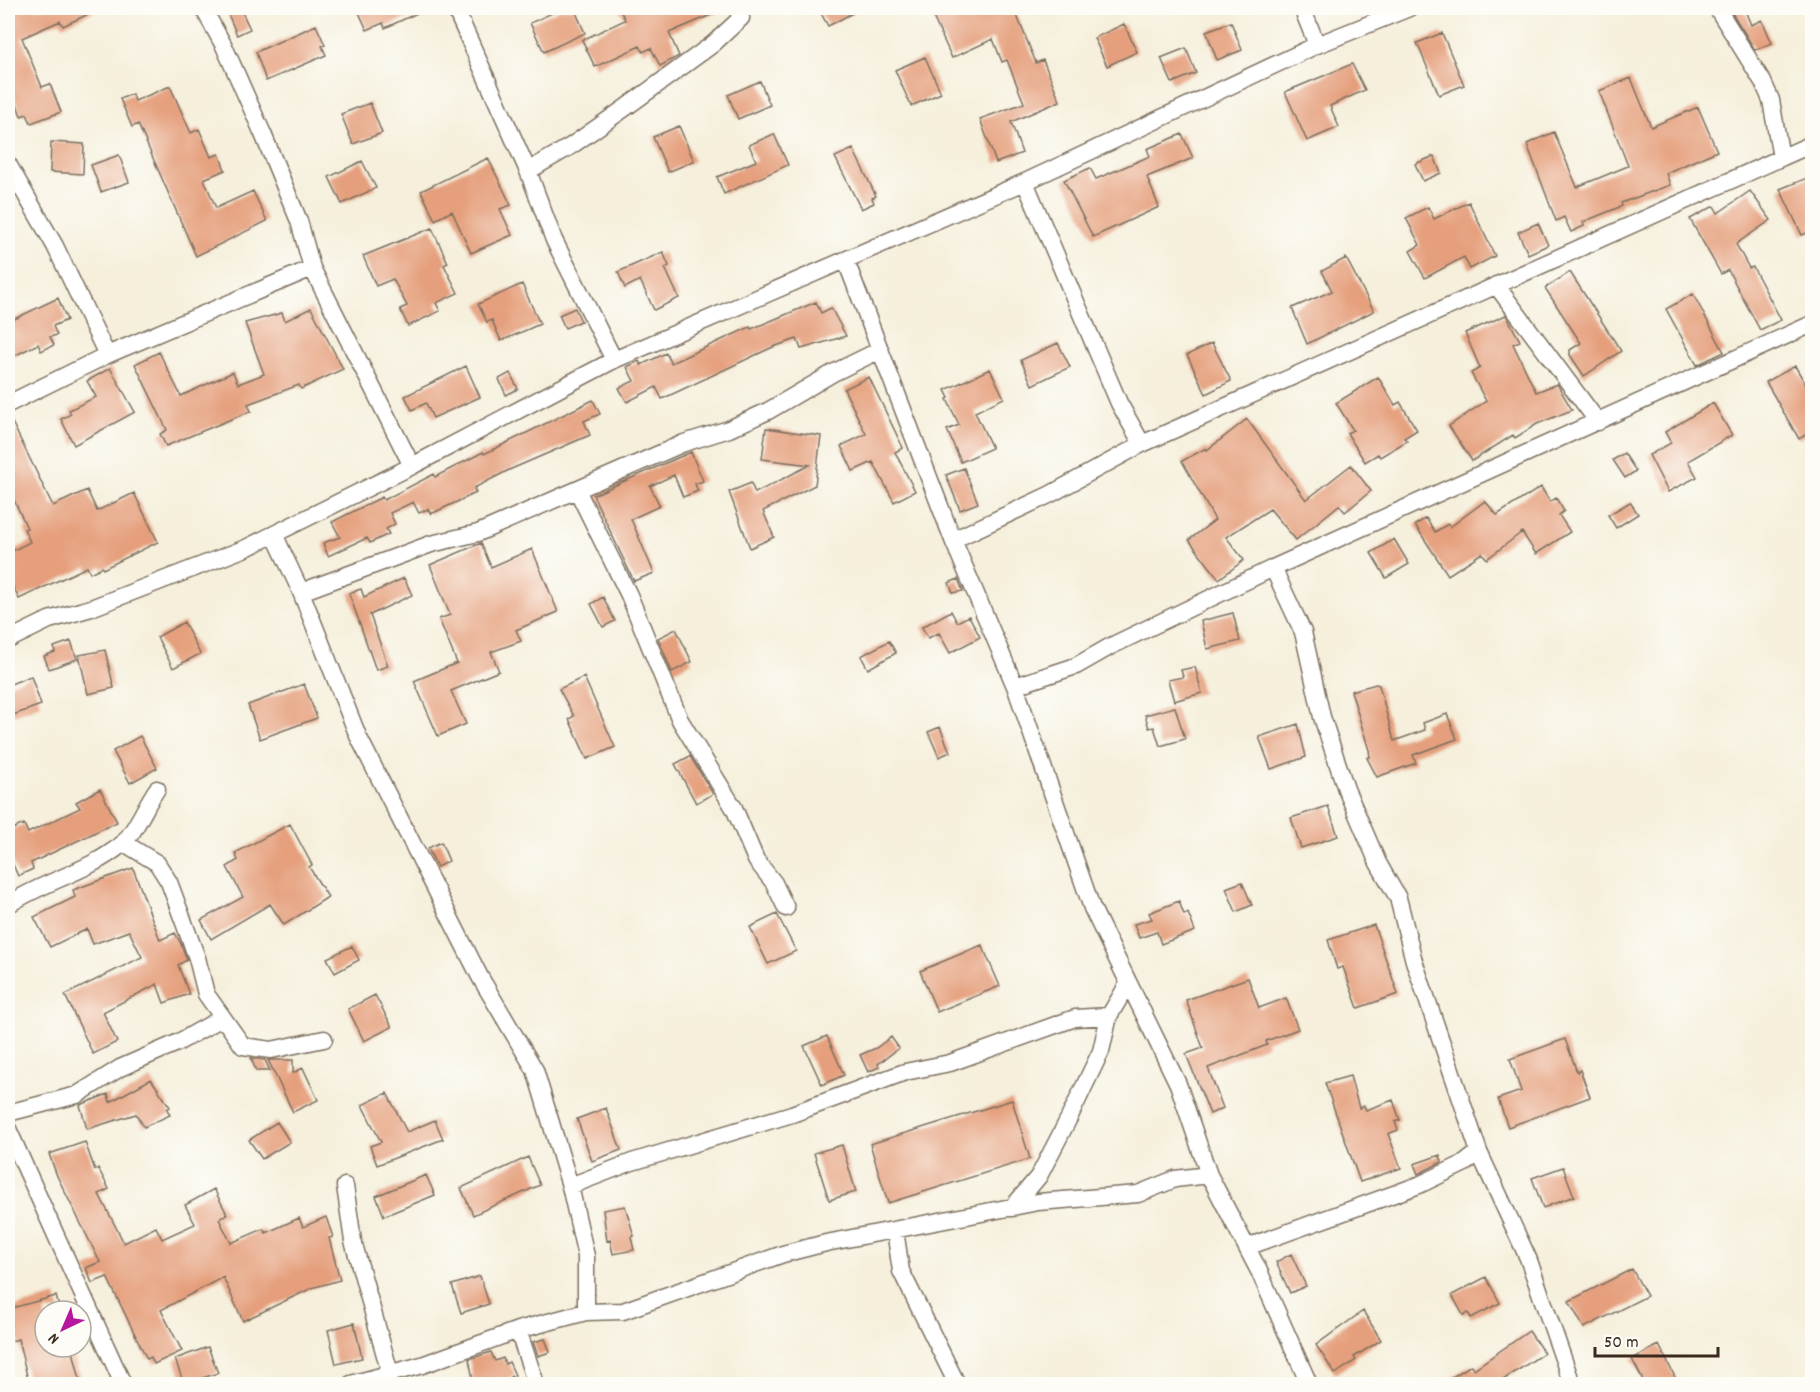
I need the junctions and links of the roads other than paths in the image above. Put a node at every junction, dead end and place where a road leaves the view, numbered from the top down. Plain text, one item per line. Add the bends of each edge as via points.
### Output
1 (203, 8) edge
2 (455, 8) edge
3 (737, 8) edge
4 (1302, 8) edge
5 (1408, 8) edge
6 (1717, 8) edge
7 (1317, 45) junction
8 (1812, 144) edge
9 (1780, 158) junction
10 (8, 164) edge
11 (528, 171) junction
12 (1025, 182) junction
13 (846, 261) junction
14 (312, 268) junction
15 (1496, 285) junction
16 (1812, 324) edge
17 (880, 350) junction
18 (107, 356) junction
19 (614, 360) junction
20 (8, 404) edge
21 (1598, 422) junction
22 (1142, 444) junction
23 (412, 466) junction
24 (577, 490) junction
25 (274, 534) junction
26 (953, 540) junction
27 (1273, 568) junction
28 (301, 592) junction
29 (8, 640) edge
30 (1015, 686) junction
31 (157, 789) dead end
32 (124, 843) junction
33 (8, 905) edge
34 (786, 908) dead end
35 (1128, 984) junction
36 (1109, 1016) junction
37 (222, 1018) junction
38 (324, 1038) dead end
39 (8, 1113) edge
40 (8, 1129) edge
41 (1479, 1152) junction
42 (1209, 1175) junction
43 (345, 1186) dead end
44 (570, 1186) junction
45 (1012, 1208) junction
46 (895, 1230) junction
47 (1247, 1247) junction
48 (586, 1312) junction
49 (518, 1330) junction
50 (390, 1373) junction
51 (123, 1384) edge
52 (351, 1384) edge
53 (536, 1384) edge
54 (957, 1384) edge
55 (1309, 1384) edge
56 (1572, 1384) edge

1 - 14 street via 263,134 299,221
2 - 11 street
3 - 11 street via 741,18 713,44 571,146
4 - 7 street
5 - 7 street
6 - 9 street via 1764,82 1771,100
7 - 12 street
8 - 9 street
9 - 15 street
10 - 18 street via 55,246
11 - 19 street via 554,240
12 - 13 street
12 - 22 street via 1119,403
13 - 17 street
13 - 19 street
14 - 18 street
14 - 23 street
15 - 21 street
15 - 22 street
16 - 21 street
17 - 24 street via 768,411 729,429 684,442
17 - 26 street
18 - 20 street
19 - 23 street
21 - 27 street
22 - 26 street
23 - 25 street
24 - 28 street via 478,533 431,544
24 - 34 street via 629,595 680,720 734,808 756,860
25 - 28 street
25 - 29 street via 102,604 49,620
26 - 30 street
27 - 30 street via 1076,666
27 - 41 street via 1303,632 1322,717 1346,789 1398,898 1414,961
28 - 44 street via 358,736 480,977 535,1070
30 - 35 street via 1092,908
31 - 32 street
32 - 33 street
32 - 37 street via 156,863 170,882 206,994
35 - 36 street
35 - 42 street via 1178,1084
36 - 44 street via 1075,1018 950,1063 905,1072 792,1114 632,1162
36 - 45 street via 1101,1051 1070,1118 1039,1176
37 - 38 street via 243,1046 271,1050
37 - 39 street via 120,1068 77,1095
40 - 51 street
41 - 47 street via 1419,1185
41 - 56 street via 1528,1258
42 - 45 street via 1175,1179 1138,1194 1038,1202
42 - 47 street
43 - 50 street via 358,1264
44 - 48 street via 586,1256
45 - 46 street
46 - 48 street via 783,1254 623,1311
46 - 54 street via 902,1271
47 - 55 street
48 - 49 street
49 - 50 street
49 - 53 street
50 - 52 street

